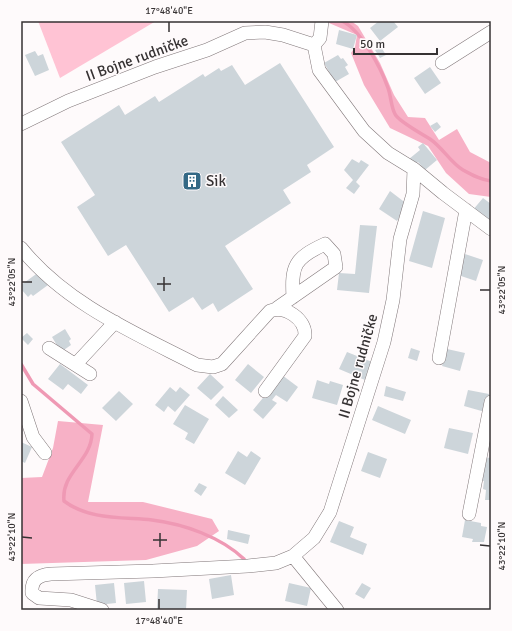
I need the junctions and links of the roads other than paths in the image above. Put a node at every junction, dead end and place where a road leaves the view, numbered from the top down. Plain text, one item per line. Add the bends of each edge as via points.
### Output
1 (322, 21) edge
2 (491, 32) edge
3 (314, 45) junction
4 (442, 63) dead end
5 (21, 124) edge
6 (414, 169) junction
7 (466, 210) junction
8 (491, 229) edge
9 (21, 248) edge
10 (293, 297) dead end
11 (277, 308) junction
12 (115, 322) junction
13 (49, 348) dead end
14 (439, 358) dead end
15 (76, 364) junction
16 (90, 374) dead end
17 (265, 391) dead end
18 (21, 401) edge
19 (491, 402) edge
20 (45, 453) dead end
21 (469, 514) dead end
22 (293, 556) junction
23 (102, 610) edge
24 (337, 610) edge

1 - 3 street via 320,38
2 - 4 street
3 - 5 street, II Bojne rudničke via 271,33 245,33 207,50 155,67 68,102
3 - 6 street via 319,70 364,131 388,154
6 - 7 street
6 - 22 street, II Bojne rudničke via 413,194 400,239 393,300 384,342 350,453 330,512 314,538
7 - 8 street
7 - 14 street
9 - 12 street via 63,289
10 - 11 street
11 - 12 street via 263,318 230,357 214,367 197,365
11 - 17 street via 292,314 303,324 305,336
12 - 15 street
13 - 15 street
15 - 16 street
18 - 20 street via 33,437
19 - 21 street
22 - 23 street, II Bojne rudničke via 276,563 248,566 41,575 35,579 32,586 32,593 39,598 71,600
22 - 24 street

